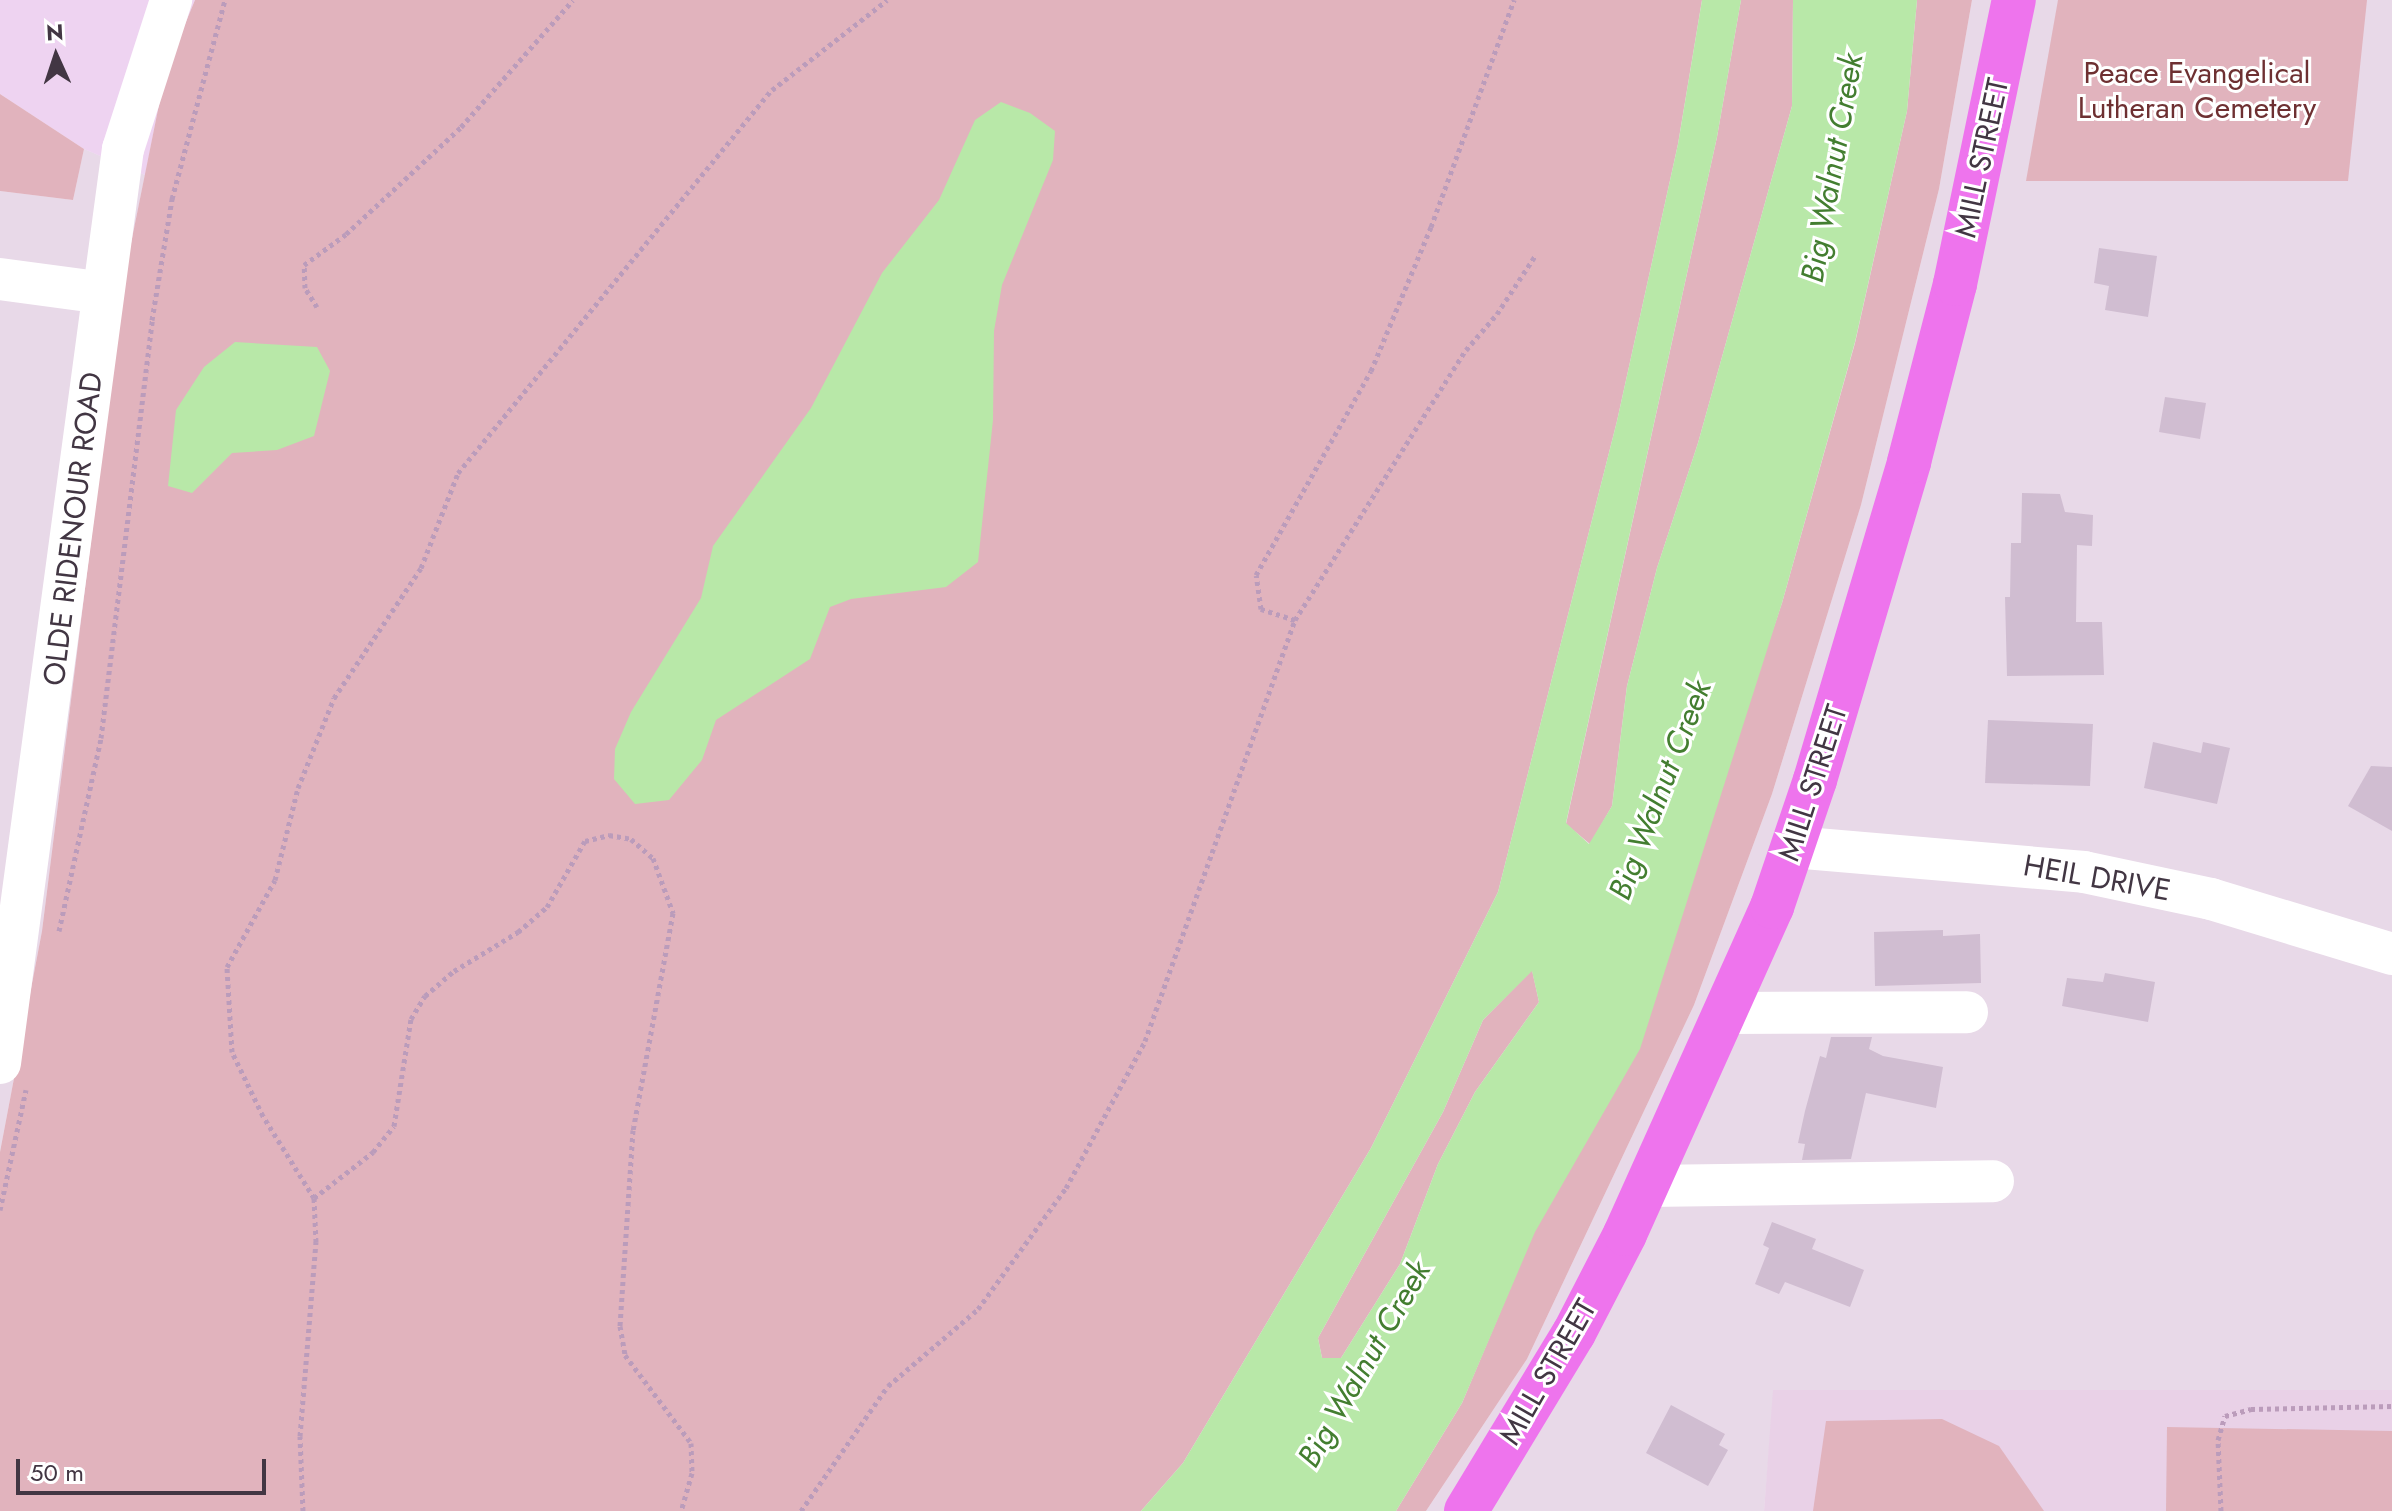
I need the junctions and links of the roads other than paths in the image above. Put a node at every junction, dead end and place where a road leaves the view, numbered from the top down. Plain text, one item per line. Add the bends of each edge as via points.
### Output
1 (171, 0) edge
2 (2014, 0) edge
3 (0, 279) edge
4 (103, 293) junction
5 (1793, 847) junction
6 (2392, 954) edge
7 (1967, 1012) dead end
8 (1727, 1013) junction
9 (14, 1072) edge
10 (1993, 1181) dead end
11 (1647, 1186) junction
12 (1466, 1511) edge

1 - 4 street, OLDE RIDENOUR ROAD via 123,149
2 - 5 highway, MILL STREET via 1955,284 1859,636
3 - 4 street
4 - 9 street, OLDE RIDENOUR ROAD
5 - 6 street, HEIL DRIVE via 2084,872 2211,899
5 - 8 highway, MILL STREET
7 - 8 street
8 - 11 highway, MILL STREET
10 - 11 street
11 - 12 highway, MILL STREET via 1574,1333

